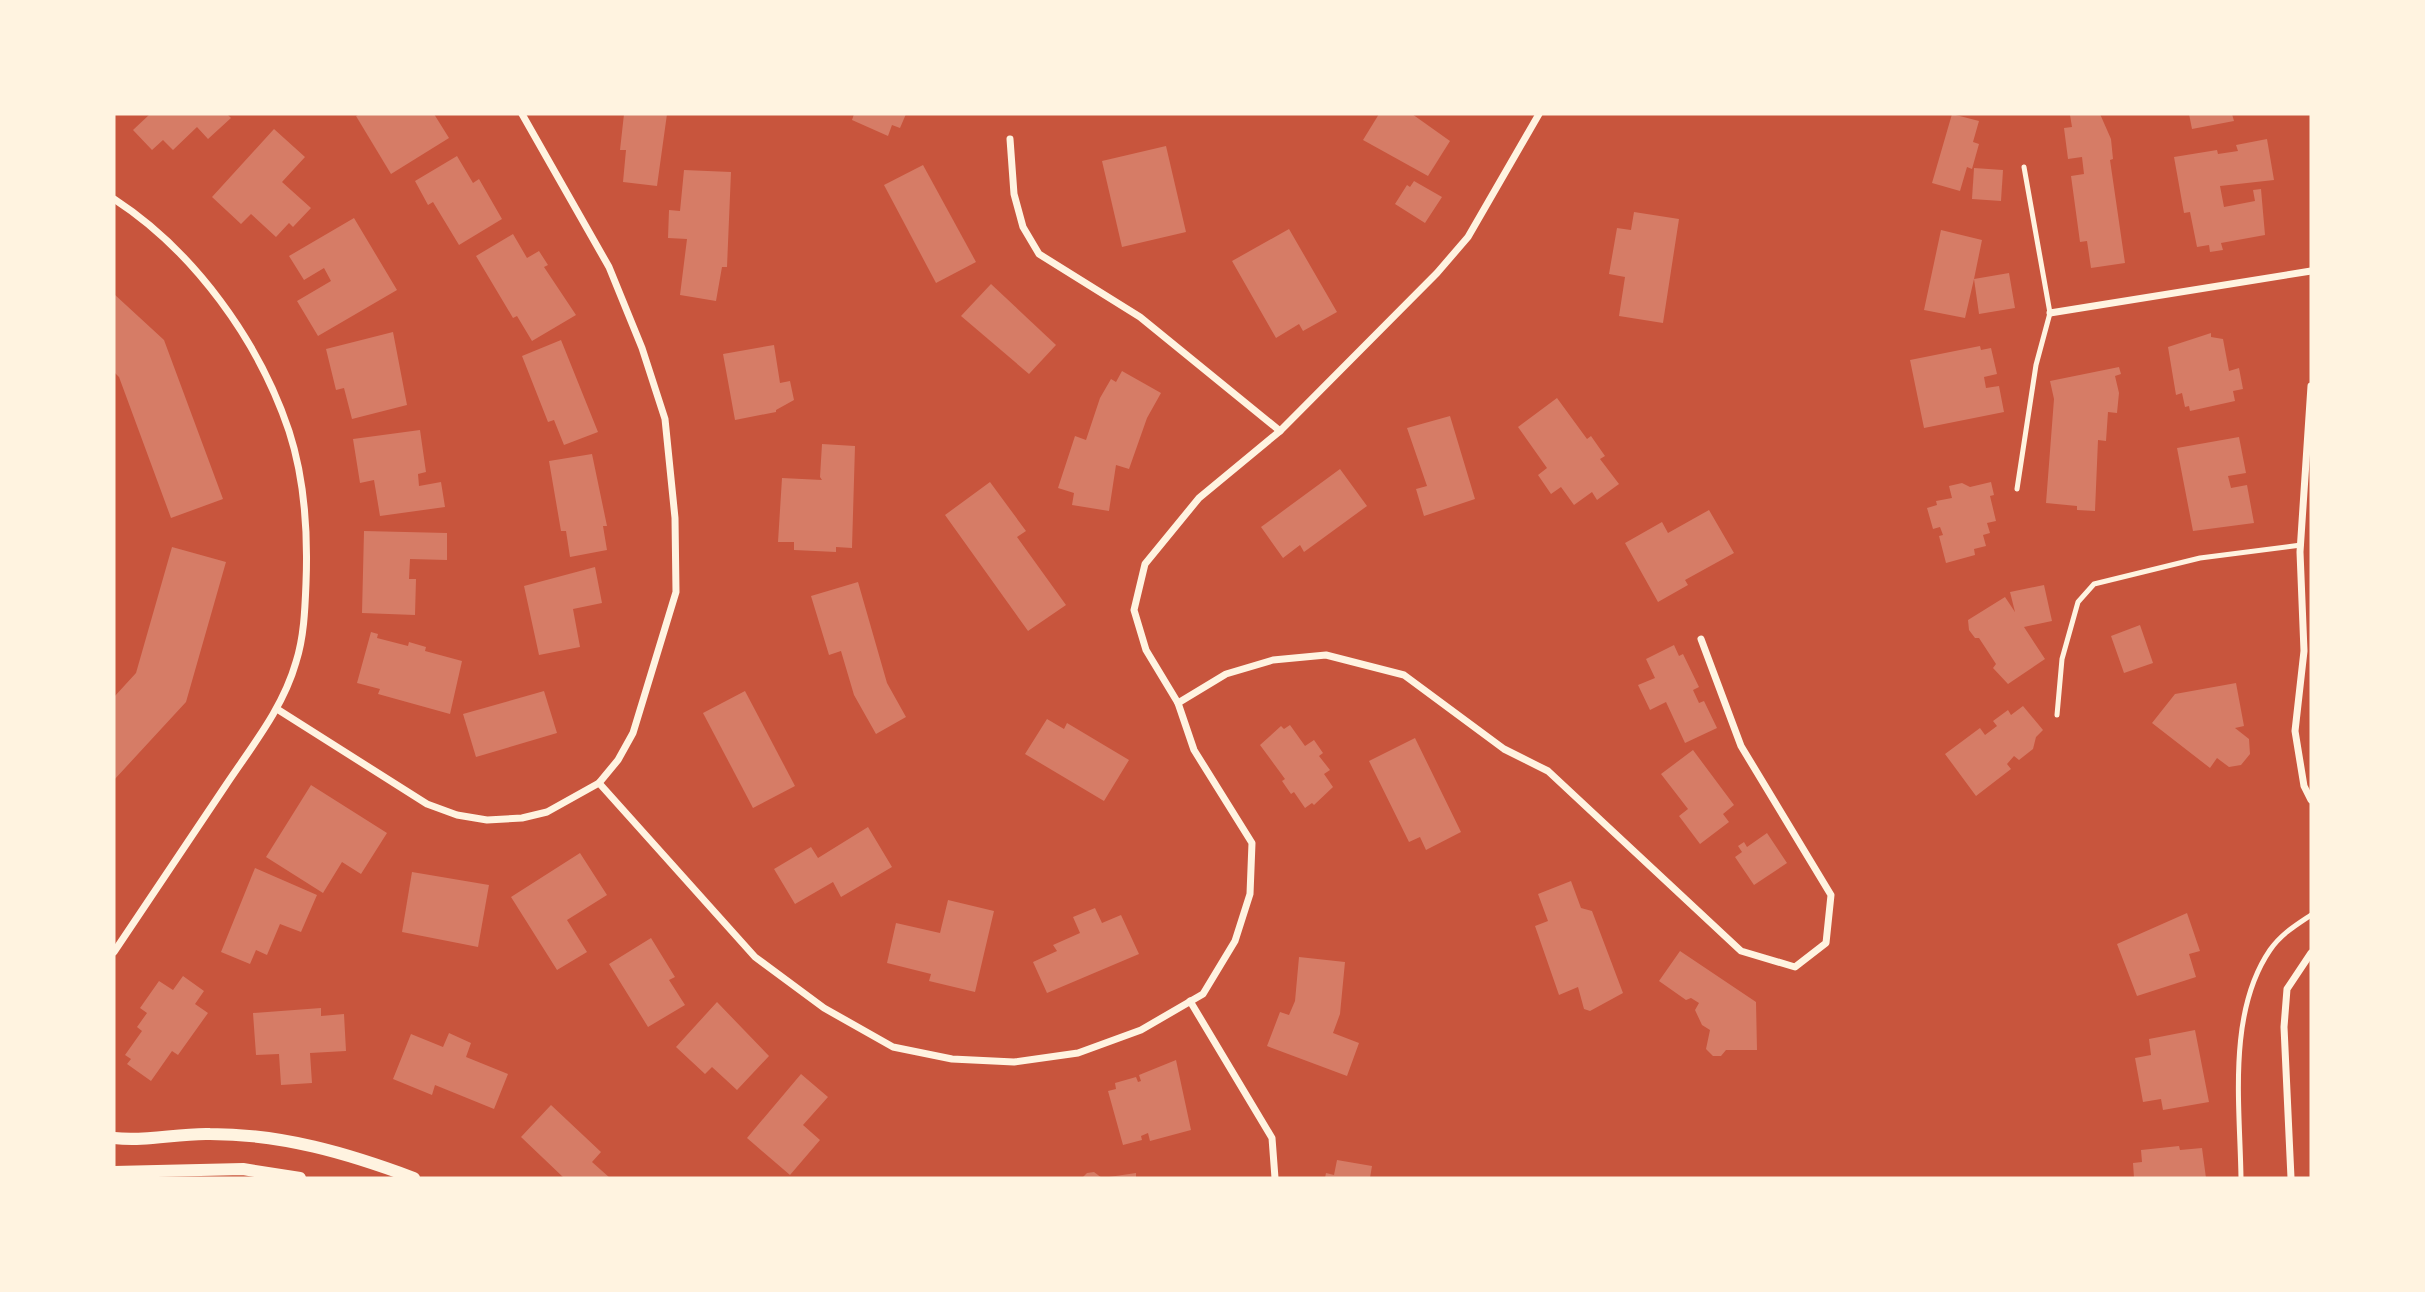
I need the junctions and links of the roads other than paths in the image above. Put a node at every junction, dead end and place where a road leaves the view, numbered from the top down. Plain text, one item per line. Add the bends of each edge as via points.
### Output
1 (522, 114) edge
2 (1539, 114) edge
3 (1010, 139) dead end
4 (2024, 167) dead end
5 (114, 199) edge
6 (2311, 271) edge
7 (2050, 313) junction
8 (2311, 386) edge
9 (1280, 431) junction
10 (2017, 489) dead end
11 (2301, 545) junction
12 (1701, 639) dead end
13 (1178, 703) junction
14 (277, 709) junction
15 (2057, 715) dead end
16 (599, 783) junction
17 (2311, 800) edge
18 (2311, 915) edge
19 (114, 952) edge
20 (2311, 953) edge
21 (1191, 1001) junction
22 (114, 1138) edge
23 (114, 1172) edge
24 (300, 1178) edge
25 (414, 1178) edge
26 (1275, 1178) edge
27 (2241, 1178) edge
28 (2291, 1178) edge

1 - 16 street via 609,267 665,419 675,518 676,592 632,733
2 - 9 street via 1468,237 1398,315
3 - 9 street via 1014,194 1023,228 1039,254 1140,317
4 - 7 lane
5 - 14 street via 171,243 206,284 256,356 289,432 303,495 307,550 297,661
6 - 7 street
7 - 10 lane via 2036,365
8 - 11 street
9 - 13 street via 1199,498 1145,564 1133,610 1146,650
11 - 15 lane via 2164,566 2094,584 2078,601 2062,659
11 - 17 street via 2304,652 2295,731 2304,786
12 - 13 street via 1741,746 1831,895 1826,943 1795,967 1741,951 1548,771 1504,749 1404,675 1326,655 1273,660 1226,674
13 - 21 street via 1194,750 1251,843 1250,894 1236,941 1203,994
14 - 16 street via 427,804 457,815 487,820 522,818 547,812
14 - 19 street
16 - 21 street via 755,957 824,1008 893,1047 951,1059 1014,1062 1078,1053 1141,1030
18 - 27 lane via 2270,950 2252,986 2242,1036
20 - 28 street via 2287,989
21 - 26 street via 1272,1138
22 - 25 street via 136,1141 207,1133 270,1136 349,1154
23 - 24 street via 243,1169

